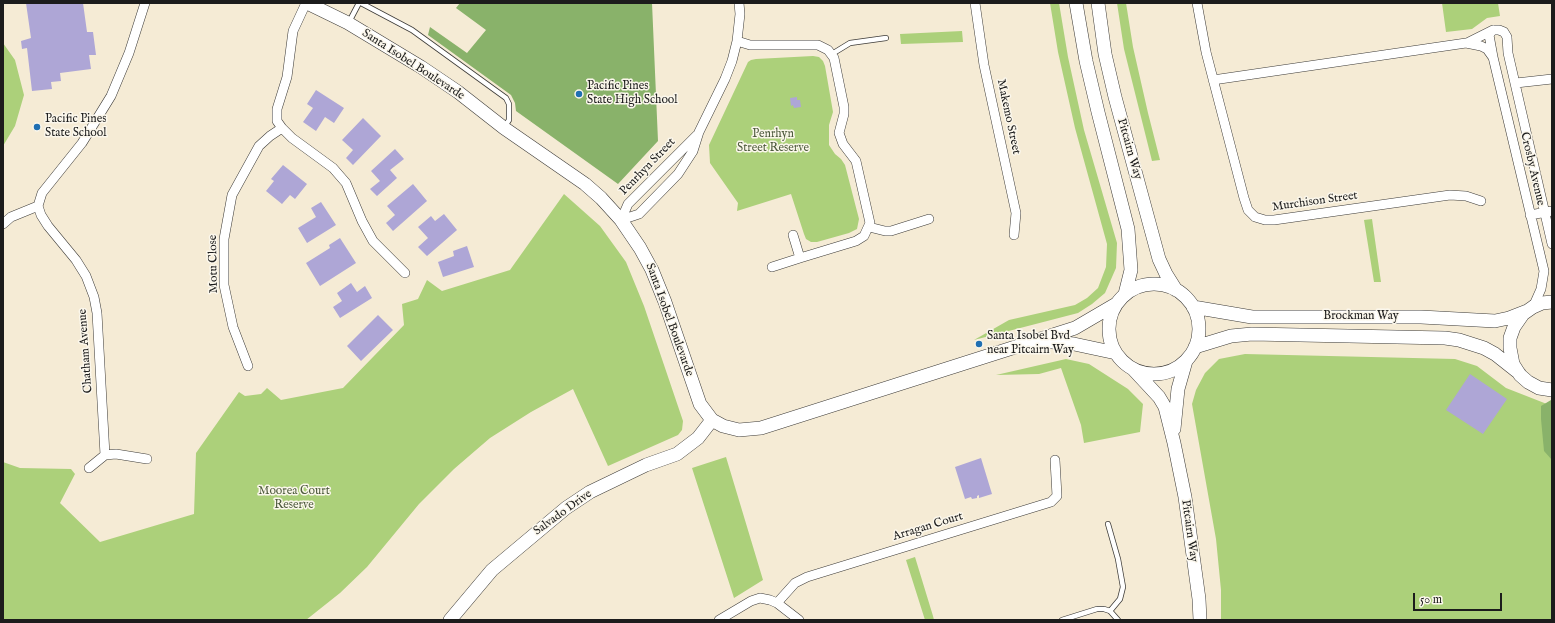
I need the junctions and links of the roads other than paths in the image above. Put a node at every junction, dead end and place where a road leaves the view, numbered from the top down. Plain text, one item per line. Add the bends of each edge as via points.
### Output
1 (145, 3) edge
2 (306, 3) edge
3 (360, 3) edge
4 (740, 3) edge
5 (976, 3) edge
6 (1076, 3) edge
7 (1098, 3) edge
8 (1197, 3) edge
9 (348, 23) junction
10 (1493, 30) junction
11 (886, 38) dead end
12 (737, 42) junction
13 (1466, 43) junction
14 (832, 54) junction
15 (1493, 57) junction
16 (1552, 79) edge
17 (1213, 80) junction
18 (1516, 83) junction
19 (282, 128) junction
20 (504, 128) junction
21 (699, 132) junction
22 (1481, 201) dead end
23 (38, 206) junction
24 (1549, 212) edge
25 (1530, 215) junction
26 (929, 219) dead end
27 (621, 220) junction
28 (3, 224) edge
29 (869, 227) junction
30 (793, 235) dead end
31 (1014, 235) dead end
32 (1552, 244) edge
33 (800, 258) junction
34 (772, 267) dead end
35 (405, 273) dead end
36 (1176, 290) junction
37 (1125, 294) junction
38 (1552, 302) edge
39 (1116, 304) junction
40 (1193, 307) junction
41 (1530, 309) junction
42 (1035, 341) junction
43 (1195, 347) junction
44 (1116, 353) junction
45 (1186, 360) junction
46 (248, 366) dead end
47 (1132, 368) junction
48 (1519, 373) junction
49 (1552, 390) edge
50 (712, 420) junction
51 (1174, 443) junction
52 (105, 455) junction
53 (147, 459) dead end
54 (1055, 460) dead end
55 (89, 468) dead end
56 (1108, 524) dead end
57 (778, 604) junction
58 (1110, 611) junction
59 (450, 620) edge
60 (719, 620) edge
61 (799, 620) edge
62 (1062, 620) edge
63 (1118, 620) edge
64 (1200, 620) edge

1 - 23 street via 129,53 111,96 82,143 42,193
2 - 9 street, Santa Isobel Boulevarde
2 - 19 street via 293,31 287,77 277,109 277,121
3 - 9 lane
3 - 20 lane via 412,30 506,98 509,104 509,120
4 - 12 street, Penrhyn Street
5 - 31 street, Makemo Street via 984,66 1016,213
6 - 37 street, Pitcairn Way via 1096,105 1128,229 1130,270
7 - 36 street, Pitcairn Way via 1105,54 1115,97 1159,259
8 - 17 street, Murchison Street
9 - 20 street, Santa Isobel Boulevarde via 421,67
10 - 13 street
10 - 15 street, Crosby Avenue via 1489,35
10 - 18 street, Crosby Avenue via 1506,34
11 - 14 lane via 850,43
12 - 14 street via 750,46 818,45
12 - 21 street, Penrhyn Street via 725,79
13 - 15 street via 1487,49
13 - 17 street
14 - 29 street via 844,107 839,133 843,144 856,161 870,218
15 - 25 street, Crosby Avenue
16 - 18 street
17 - 22 street, Murchison Street via 1246,204 1250,213 1258,218 1274,220 1450,195 1466,196
18 - 24 street, Crosby Avenue
19 - 35 street via 333,168 346,183 373,240
19 - 46 street, Motu Close via 259,146 232,195 224,239 224,285 233,327
20 - 27 street, Santa Isobel Boulevarde via 584,184
21 - 27 street, Penrhyn Street via 628,204
21 - 27 street, Penrhyn Street via 693,151 678,174 639,214
23 - 28 street via 11,217
23 - 52 street, Chatham Avenue via 41,216 86,276 94,296
24 - 25 street
24 - 32 street, Crosby Avenue
25 - 41 street, Crosby Avenue via 1544,270 1541,289
26 - 29 street via 891,231
27 - 50 street, Santa Isobel Boulevarde via 652,270 700,404
29 - 33 street via 864,236 856,242
30 - 33 street
33 - 34 street
36 - 37 street via 1164,285 1150,284 1137,287
36 - 40 street via 1186,297
37 - 39 street
38 - 41 street, Brockman Way via 1542,303
39 - 42 street, Santa Isobel Boulevarde via 1075,328
39 - 44 street via 1110,315 1109,328 1110,341
40 - 41 street, Brockman Way via 1252,317 1421,317 1495,320 1509,318
40 - 43 street via 1198,320 1199,334
41 - 48 street via 1516,323 1510,338 1512,359
42 - 44 street, Santa Isobel Boulevarde via 1074,344
42 - 50 street, Santa Isobel Boulevarde via 761,428 739,430
43 - 45 street
43 - 48 street, Brockman Way via 1231,336 1252,334 1445,338 1484,348
44 - 47 street
45 - 47 street via 1174,369 1160,373 1146,373
45 - 51 street, Pitcairn Way via 1178,389
47 - 51 street, Pitcairn Way via 1165,407
48 - 49 street, Brockman Way via 1539,388
50 - 59 street, Salvado Drive via 698,438 677,454 646,465 590,492 566,508 492,570
51 - 64 street, Pitcairn Way via 1199,599
52 - 53 street via 116,454
52 - 55 street
54 - 57 street, Arragan Court via 1057,496 1051,502 807,577 795,583
56 - 58 lane via 1123,587 1120,599
57 - 60 street via 760,598
57 - 61 street
58 - 62 lane via 1097,609
58 - 63 lane

